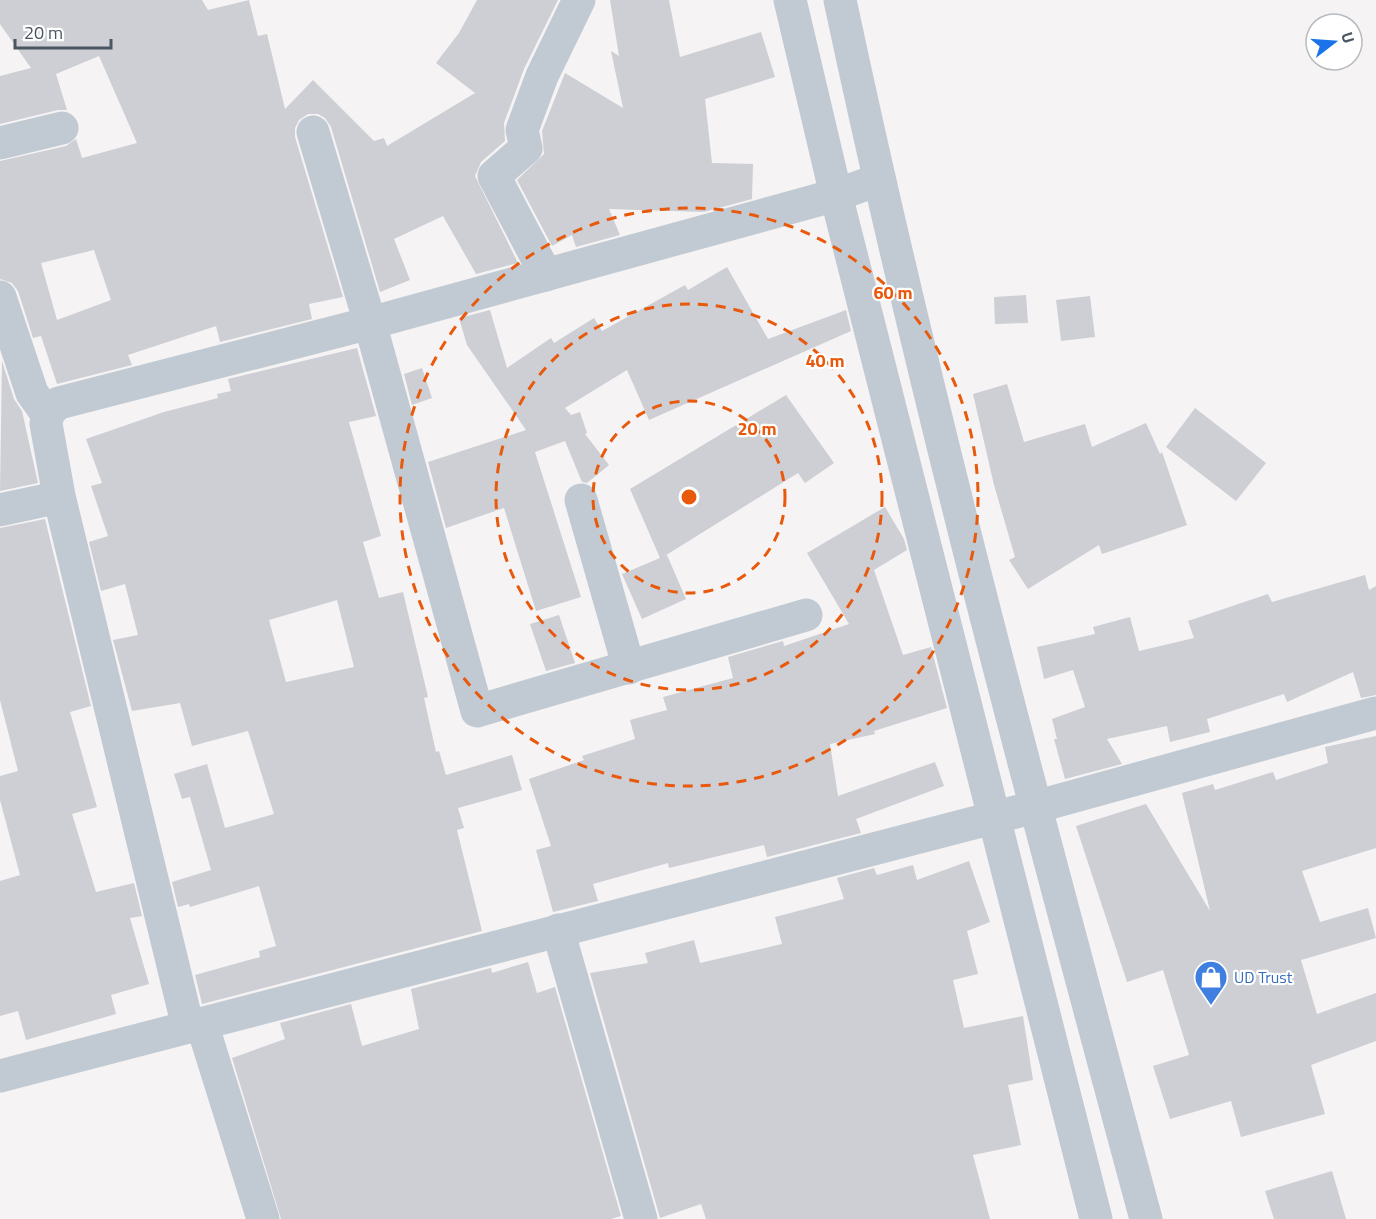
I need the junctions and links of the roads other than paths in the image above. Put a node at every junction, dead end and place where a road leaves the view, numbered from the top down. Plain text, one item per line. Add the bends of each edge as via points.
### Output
1 (579, 0) edge
2 (790, 0) edge
3 (840, 0) edge
4 (62, 128) dead end
5 (313, 132) dead end
6 (0, 143) edge
7 (878, 180) junction
8 (836, 195) junction
9 (546, 275) junction
10 (0, 297) edge
11 (370, 323) junction
12 (47, 414) junction
13 (46, 500) dead end
14 (581, 500) dead end
15 (0, 510) edge
16 (806, 615) dead end
17 (629, 668) junction
18 (1376, 713) edge
19 (1035, 807) junction
20 (993, 818) junction
21 (558, 930) junction
22 (195, 1025) junction
23 (0, 1076) edge
24 (262, 1219) edge
25 (641, 1219) edge
26 (1095, 1219) edge
27 (1146, 1219) edge

1 - 9 street via 542,76 522,130 526,148 494,176
2 - 8 street
3 - 7 street
4 - 6 street
5 - 11 street
7 - 8 street
7 - 19 street
8 - 9 street
8 - 20 street
9 - 11 street
10 - 12 street via 32,393
11 - 12 street via 59,403
11 - 17 street via 477,711
12 - 22 street via 59,496
13 - 15 street
14 - 17 street
16 - 17 street
18 - 19 street
19 - 20 street
19 - 27 street
20 - 21 street
20 - 26 street
21 - 22 street
21 - 25 street
22 - 23 street
22 - 24 street

